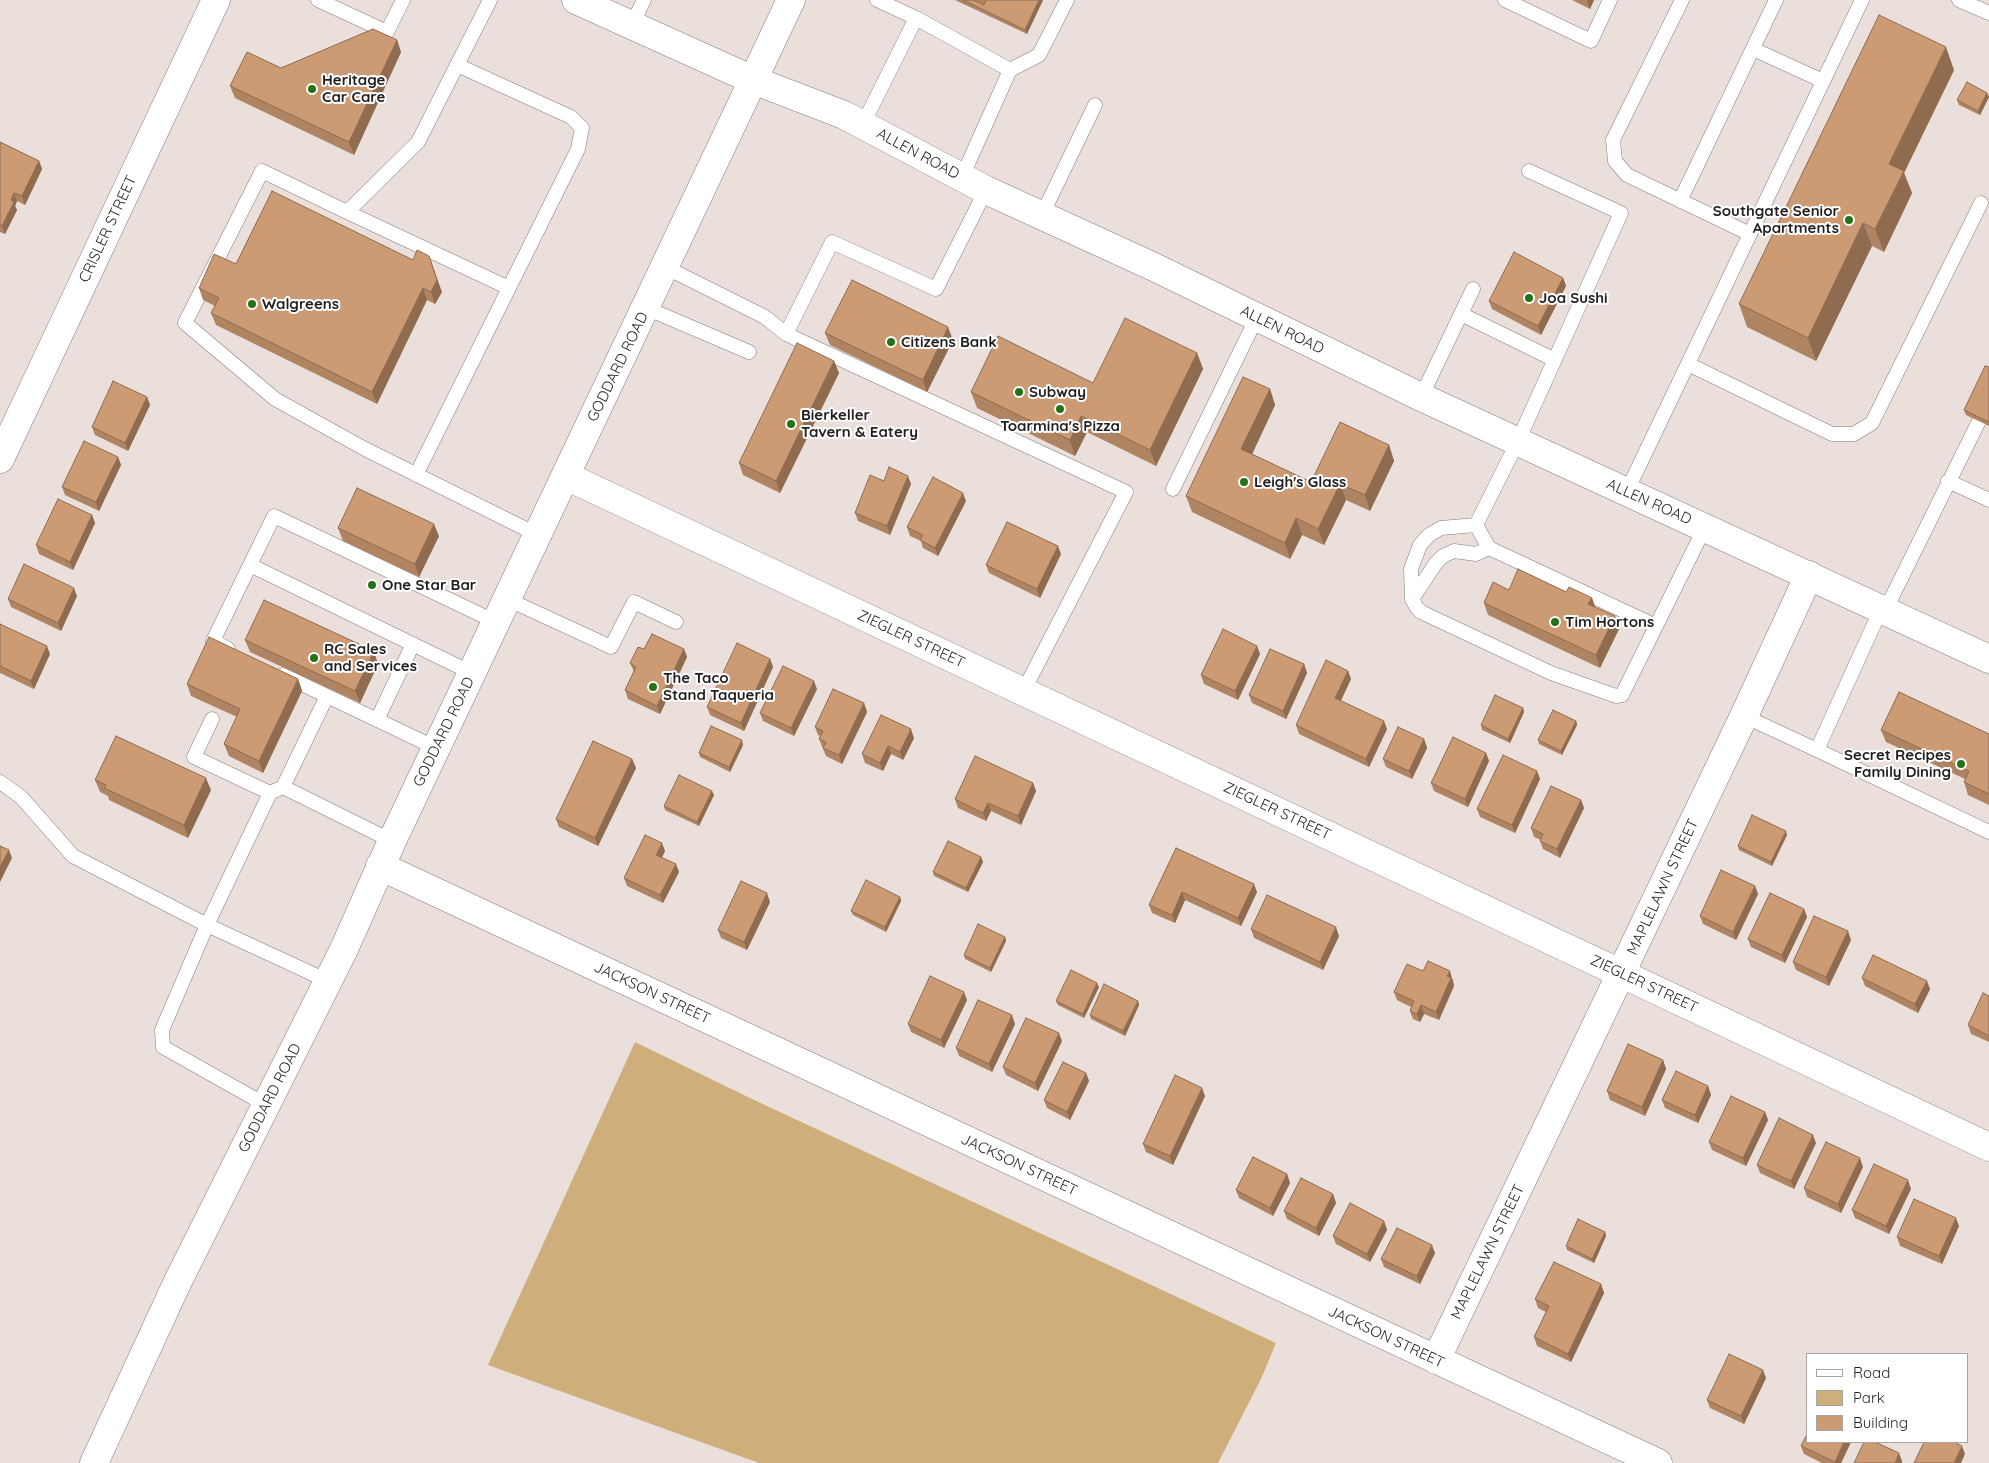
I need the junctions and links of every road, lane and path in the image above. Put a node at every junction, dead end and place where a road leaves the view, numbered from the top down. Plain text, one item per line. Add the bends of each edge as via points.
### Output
1 (216, 0) edge
2 (318, 0) edge
3 (403, 0) edge
4 (490, 0) edge
5 (576, 0) edge
6 (644, 0) edge
7 (791, 0) edge
8 (877, 0) edge
9 (1067, 0) edge
10 (1505, 0) edge
11 (1610, 0) edge
12 (1682, 0) edge
13 (1776, 0) edge
14 (1862, 0) edge
15 (1959, 0) edge
16 (1989, 14) edge
17 (916, 18) junction
18 (632, 26) junction
19 (1753, 50) junction
20 (457, 65) junction
21 (1010, 70) junction
22 (753, 80) junction
23 (1823, 82) junction
24 (1095, 105) dead end
25 (863, 124) junction
26 (1529, 171) dead end
27 (962, 177) junction
28 (986, 190) junction
29 (1680, 201) junction
30 (1981, 203) dead end
31 (347, 212) junction
32 (1042, 216) junction
33 (1750, 234) junction
34 (665, 267) junction
35 (509, 288) junction
36 (1473, 289) dead end
37 (646, 308) junction
38 (1461, 314) junction
39 (1257, 317) junction
40 (786, 334) junction
41 (749, 352) dead end
42 (1555, 360) junction
43 (1688, 364) junction
44 (1421, 397) junction
45 (1979, 421) edge
46 (1518, 442) junction
47 (0, 459) edge
48 (416, 474) junction
49 (566, 476) junction
50 (1948, 481) junction
51 (1173, 489) dead end
52 (1627, 491) junction
53 (1989, 500) edge
54 (1476, 525) junction
55 (1706, 528) junction
56 (538, 534) junction
57 (1489, 548) junction
58 (250, 565) junction
59 (1809, 575) junction
60 (1412, 599) junction
61 (1883, 610) junction
62 (502, 611) junction
63 (676, 622) dead end
64 (1656, 626) junction
65 (413, 644) junction
66 (239, 654) edge
67 (1989, 660) edge
68 (274, 671) edge
69 (472, 673) junction
70 (1023, 692) junction
71 (327, 696) junction
72 (1744, 716) junction
73 (212, 719) dead end
74 (377, 720) junction
75 (436, 748) junction
76 (1817, 750) junction
77 (0, 782) edge
78 (283, 787) junction
79 (270, 793) junction
80 (1989, 832) edge
81 (392, 841) junction
82 (380, 866) junction
83 (207, 925) junction
84 (1621, 973) junction
85 (328, 981) junction
86 (266, 1104) junction
87 (1989, 1147) edge
88 (1436, 1360) junction
89 (94, 1463) edge
90 (1658, 1463) edge

1 - 47 street, CRISLER STREET
2 - 3 lane via 387,32
4 - 20 lane
5 - 18 street, ALLEN ROAD
6 - 18 lane
7 - 22 street, GODDARD ROAD
8 - 17 lane
9 - 21 lane via 1039,55
10 - 11 lane via 1591,41
12 - 29 lane via 1613,140 1615,161 1627,176
13 - 19 lane
14 - 23 lane
15 - 16 lane
17 - 21 lane
17 - 25 lane
18 - 22 street, ALLEN ROAD
19 - 23 lane
19 - 29 lane
20 - 31 lane via 418,142
20 - 35 lane via 571,117 582,128 578,149
21 - 27 lane
22 - 25 street, ALLEN ROAD
22 - 34 street, GODDARD ROAD
23 - 33 lane
24 - 32 lane
25 - 27 street, ALLEN ROAD
26 - 42 lane via 1621,213
27 - 28 street, ALLEN ROAD
28 - 32 street, ALLEN ROAD
28 - 40 lane via 936,289 832,242
29 - 33 lane
30 - 43 lane via 1872,423 1854,434 1832,434
31 - 35 lane
31 - 48 lane via 262,171 185,322 275,399
32 - 39 street, ALLEN ROAD
33 - 43 lane
34 - 37 street, GODDARD ROAD
34 - 40 lane via 765,317
35 - 48 lane
36 - 38 lane
37 - 41 lane
37 - 49 street, GODDARD ROAD
38 - 42 lane
38 - 44 lane
39 - 44 street, ALLEN ROAD
39 - 51 lane
40 - 70 lane via 1126,492
42 - 46 lane
43 - 52 lane
44 - 46 street, ALLEN ROAD
45 - 50 lane
46 - 52 street, ALLEN ROAD
46 - 54 lane
48 - 56 lane
49 - 56 street, GODDARD ROAD
49 - 70 street, ZIEGLER STREET
50 - 53 lane
50 - 61 lane
52 - 55 street, ALLEN ROAD
54 - 57 lane
54 - 60 lane via 1441,528 1420,545 1411,569
55 - 59 street, ALLEN ROAD
55 - 64 lane
56 - 62 street, GODDARD ROAD
57 - 60 lane via 1476,554 1454,551 1443,556
57 - 64 lane
58 - 62 lane via 274,516
58 - 65 lane
58 - 66 lane via 213,641
59 - 61 street, ALLEN ROAD
59 - 72 street, MAPLELAWN STREET
60 - 64 lane via 1422,612 1551,673 1616,696 1622,695
61 - 67 street, ALLEN ROAD
61 - 76 lane
62 - 63 lane via 611,647 634,602
62 - 69 street, GODDARD ROAD
65 - 69 lane
65 - 74 lane
68 - 71 lane
69 - 75 street, GODDARD ROAD
70 - 84 street, ZIEGLER STREET
71 - 74 lane
71 - 78 lane
72 - 76 lane
72 - 84 street, MAPLELAWN STREET
73 - 79 lane via 194,757
74 - 75 lane
75 - 81 street, GODDARD ROAD
76 - 80 lane
77 - 83 lane via 21,797 72,856
78 - 79 lane
78 - 81 lane
79 - 83 lane
81 - 82 street, GODDARD ROAD
82 - 85 street, GODDARD ROAD
82 - 88 street, JACKSON STREET
83 - 85 lane
83 - 86 lane via 162,1030 163,1047
84 - 87 street, ZIEGLER STREET
84 - 88 street, MAPLELAWN STREET
85 - 86 street, GODDARD ROAD
86 - 89 street, GODDARD ROAD via 178,1281
88 - 90 street, JACKSON STREET

